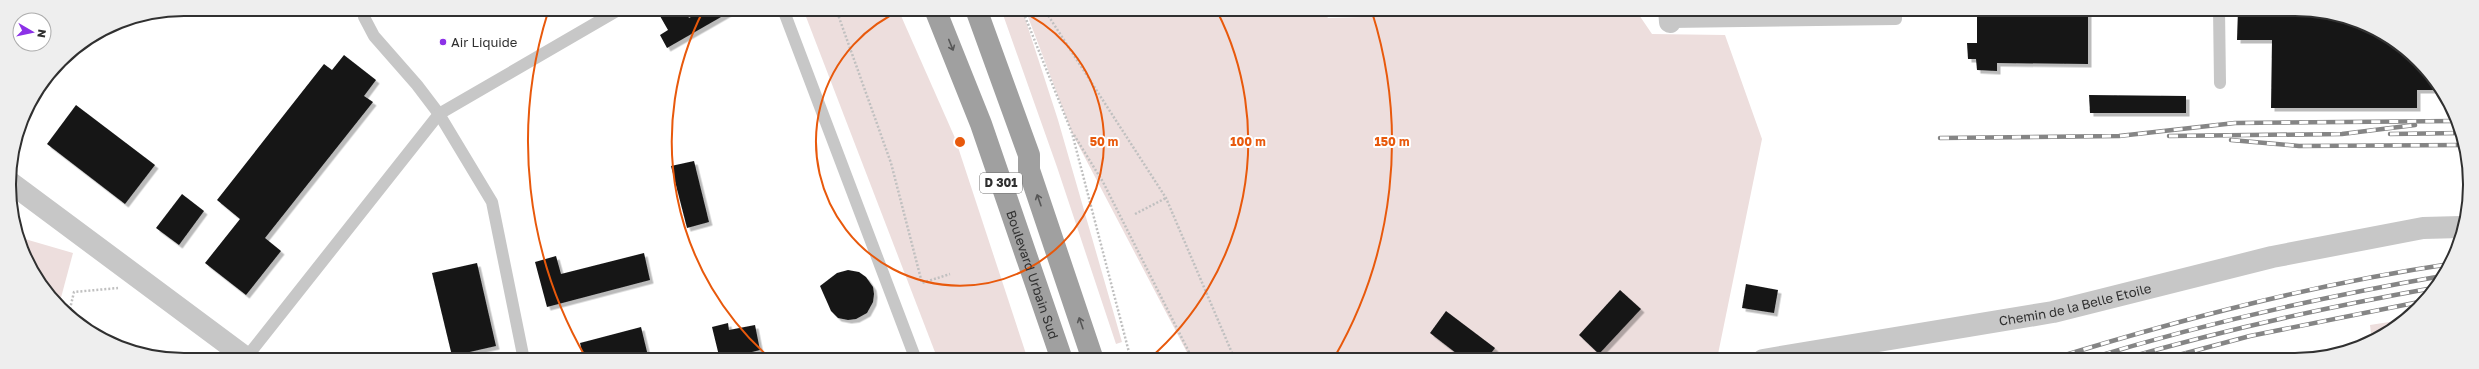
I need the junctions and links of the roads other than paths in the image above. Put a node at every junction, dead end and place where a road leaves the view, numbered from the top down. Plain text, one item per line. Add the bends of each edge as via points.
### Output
1 (364, 16) edge
2 (608, 16) edge
3 (787, 16) edge
4 (938, 16) edge
5 (965, 16) edge
6 (979, 16) edge
7 (992, 16) edge
8 (1670, 16) edge
9 (1896, 16) edge
10 (2219, 16) edge
11 (2220, 83) dead end
12 (439, 114) junction
13 (1029, 170) junction
14 (16, 188) edge
15 (2457, 226) edge
16 (239, 353) edge
17 (252, 353) edge
18 (523, 353) edge
19 (913, 353) edge
20 (1060, 353) edge
21 (1092, 353) edge
22 (1805, 353) edge

1 - 12 lane via 374,36
2 - 12 lane
3 - 19 lane
4 -> 20 highway, Boulevard Urbain Sud / D 301 via 981,124
5 - 13 highway, D 301 via 1019,158
6 - 13 highway via 1029,155
7 - 13 highway via 1037,144
8 - 9 lane via 1896,19
10 - 11 lane
12 - 17 lane
12 - 18 lane via 492,202
21 -> 13 highway, D 301
14 - 16 street
15 - 22 street, Chemin de la Belle Etoile via 2423,228 2272,257 2053,312

